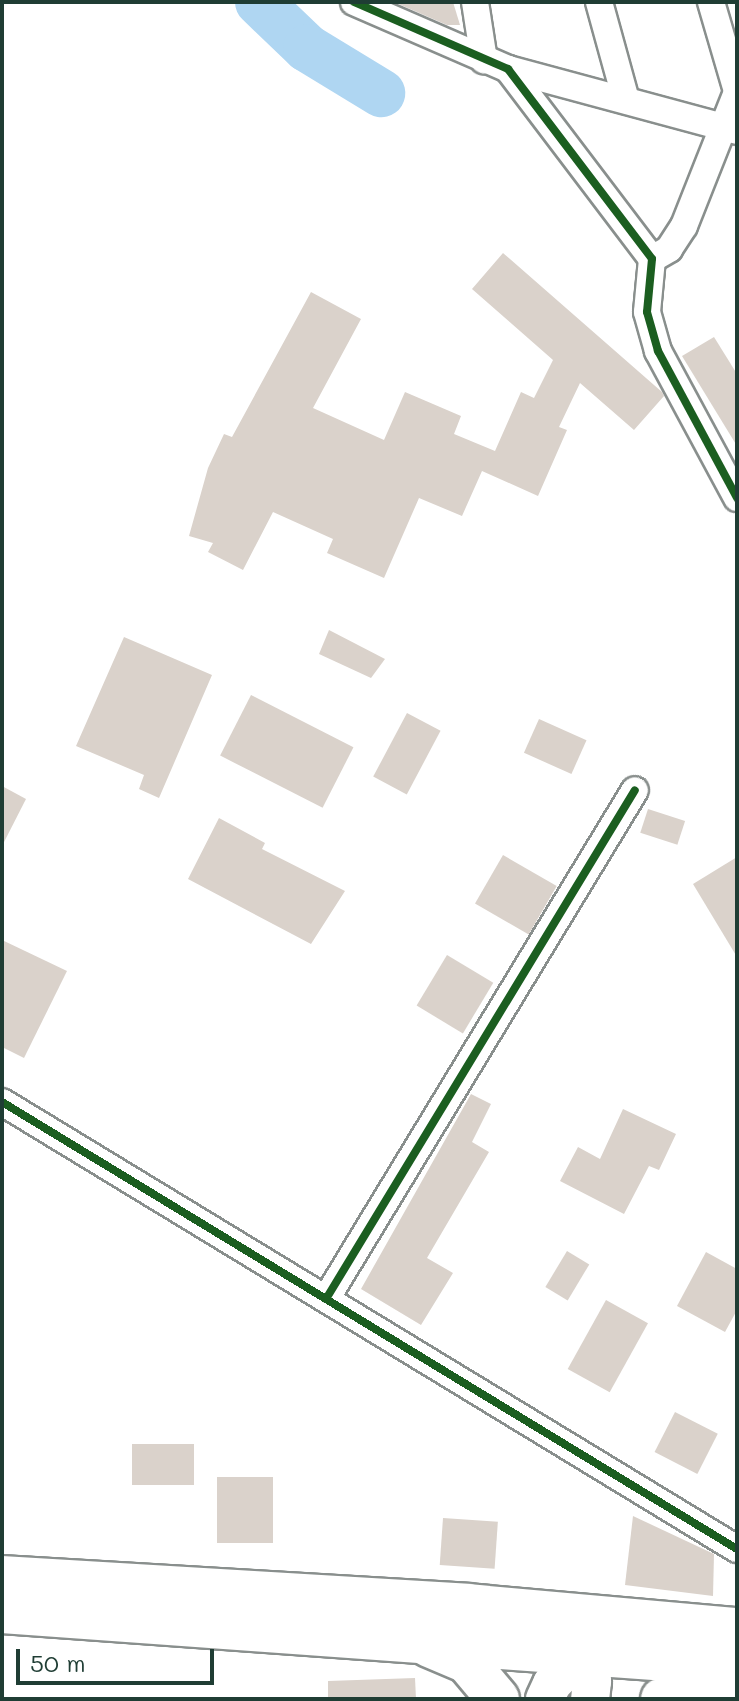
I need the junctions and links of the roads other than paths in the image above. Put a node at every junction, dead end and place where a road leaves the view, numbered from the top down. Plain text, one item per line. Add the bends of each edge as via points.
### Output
1 (354, 2) edge
2 (475, 2) edge
3 (599, 2) edge
4 (711, 2) edge
5 (496, 64) junction
6 (737, 92) edge
7 (626, 100) junction
8 (729, 128) edge
9 (652, 259) junction
10 (728, 458) edge
11 (737, 498) edge
12 (635, 790) dead end
13 (2, 1102) edge
14 (326, 1299) junction
15 (737, 1549) edge
16 (2, 1577) edge
17 (2, 1612) edge
18 (542, 1612) junction
19 (616, 1619) junction
20 (737, 1629) edge
21 (409, 1638) junction
22 (580, 1655) junction
23 (737, 1665) edge
24 (737, 1680) edge
25 (498, 1699) edge
26 (545, 1699) edge
27 (590, 1699) edge
28 (662, 1699) edge

1 - 5 street
2 - 5 street
3 - 7 street
4 - 6 street
5 - 7 street
5 - 9 street
6 - 8 street
7 - 8 street
8 - 9 street via 684,226 669,249
9 - 10 street via 647,312 658,351
10 - 11 street
12 - 14 street
13 - 14 street
14 - 15 street
16 - 18 main road
17 - 21 main road
18 - 19 main road
18 - 22 main road
19 - 20 main road
19 - 22 main road
21 - 22 main road
21 - 25 main road via 467,1662
22 - 23 main road
22 - 26 main road
22 - 27 main road via 592,1681
24 - 28 main road

